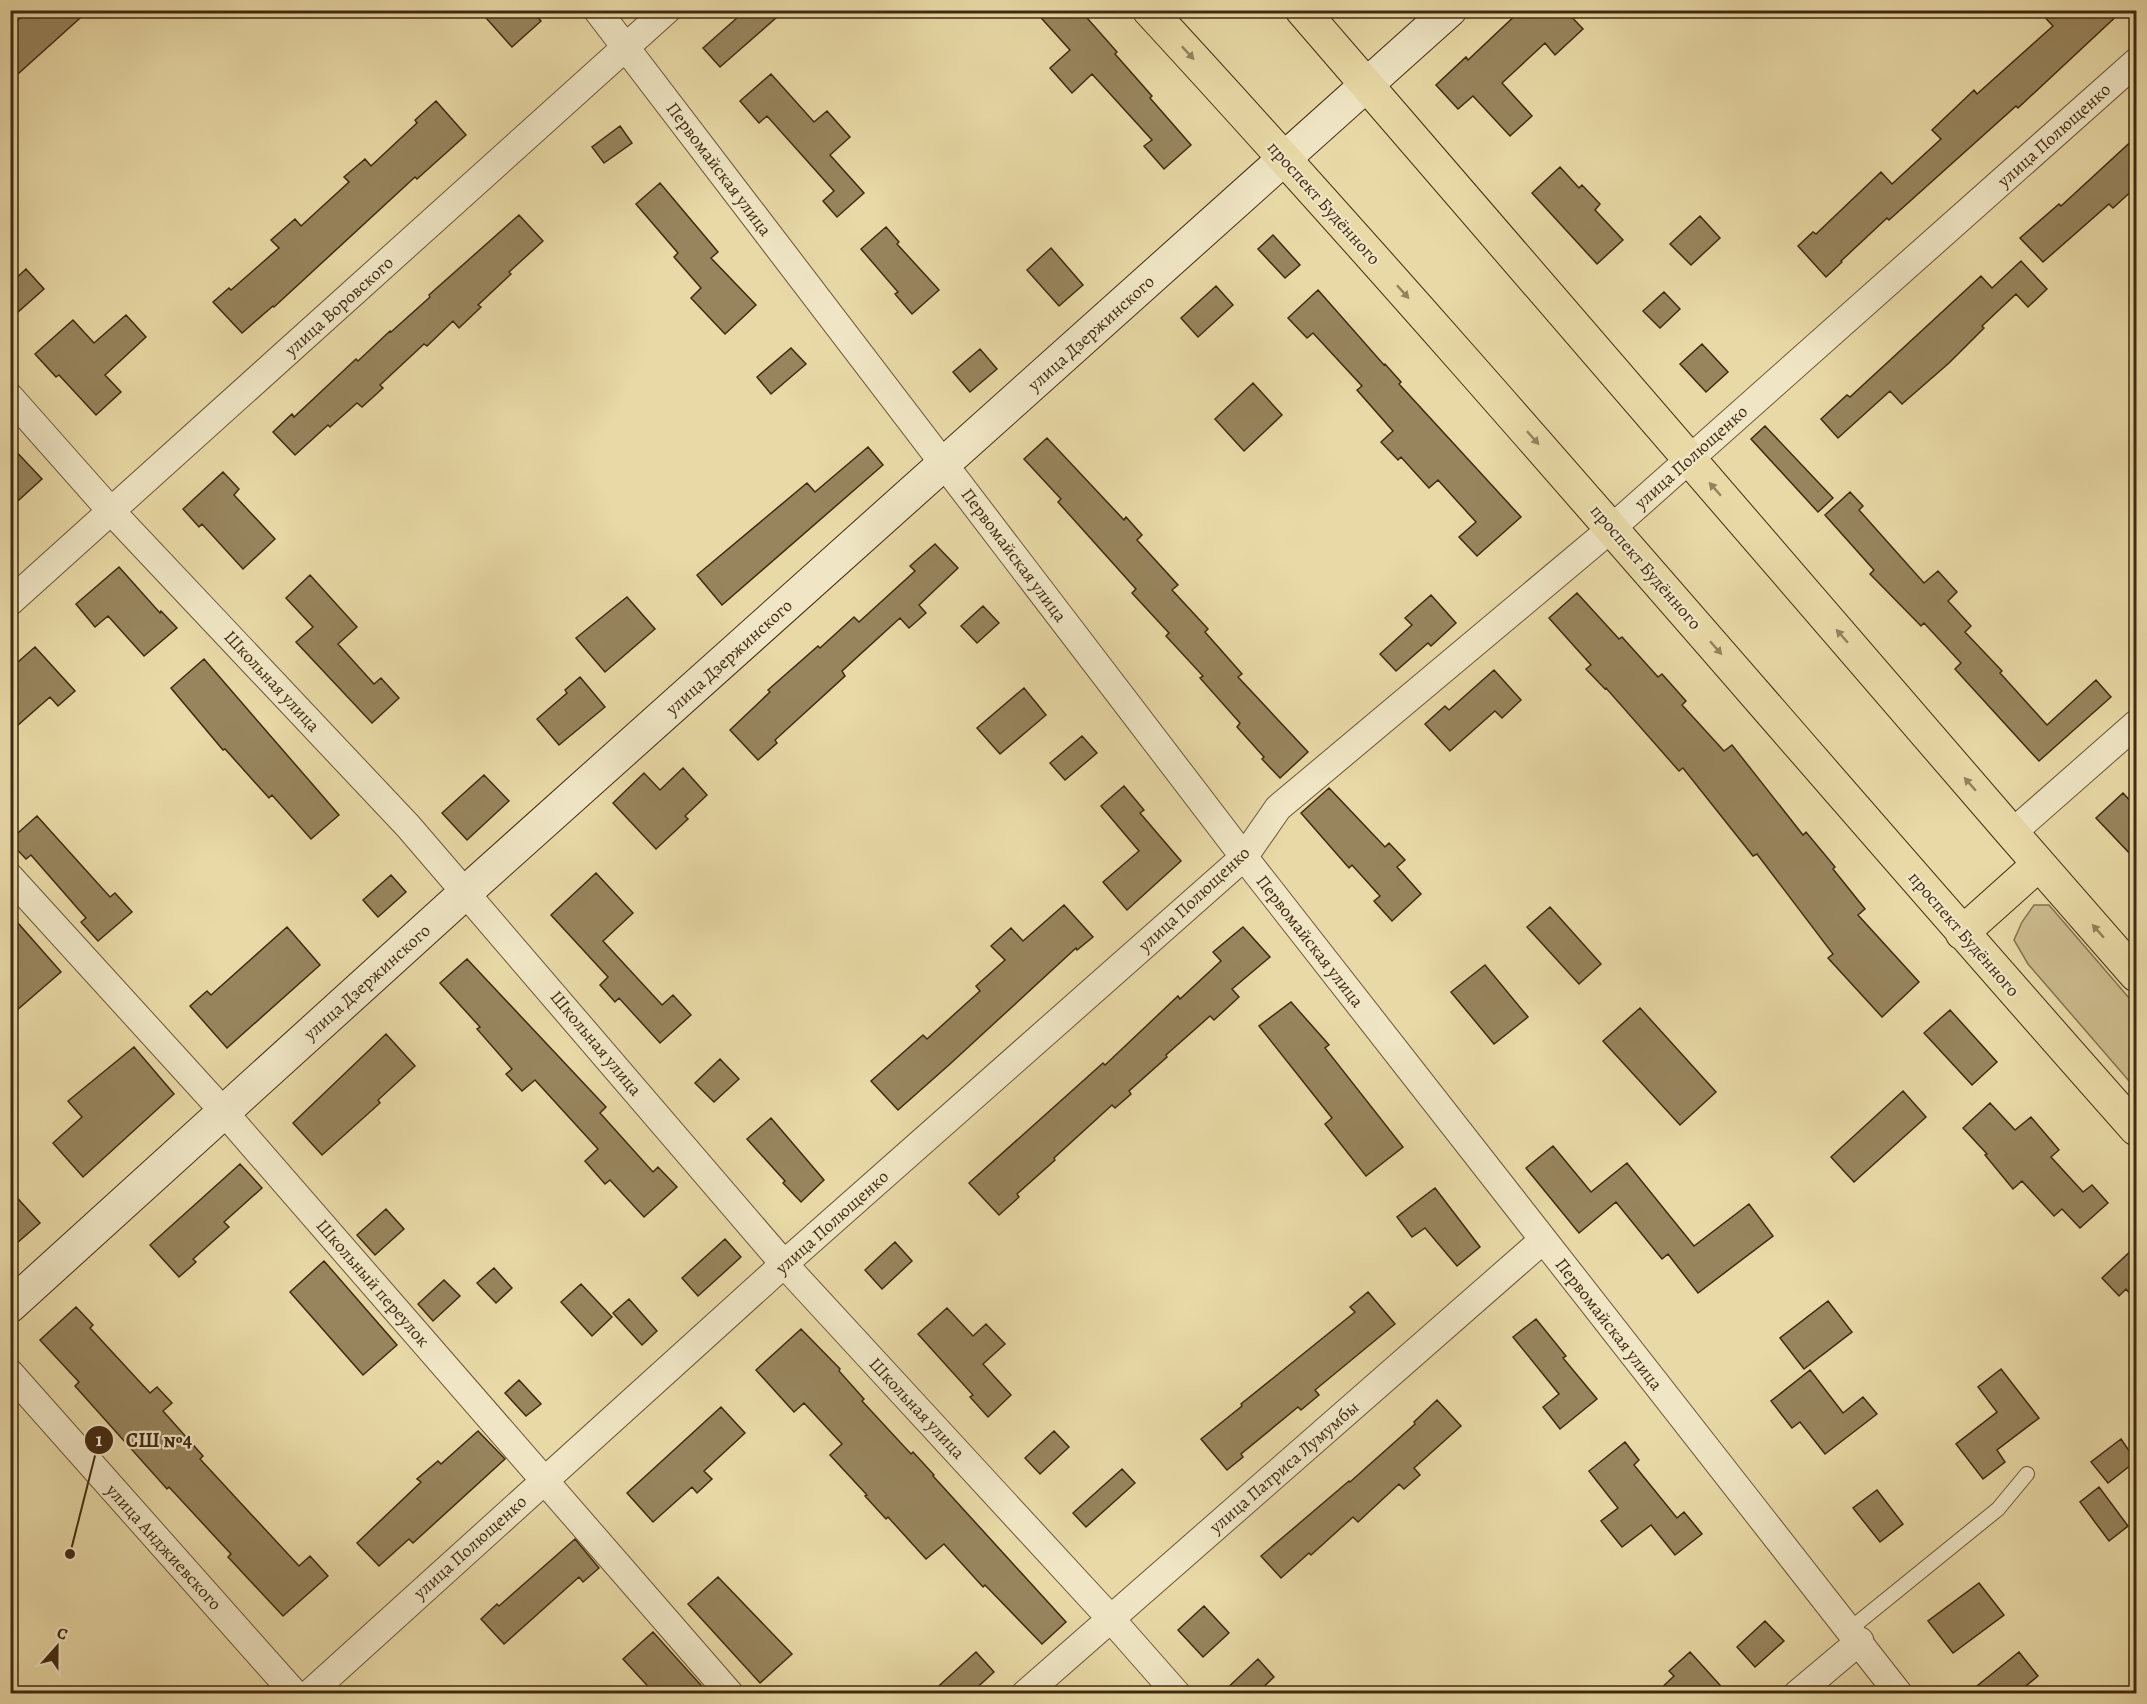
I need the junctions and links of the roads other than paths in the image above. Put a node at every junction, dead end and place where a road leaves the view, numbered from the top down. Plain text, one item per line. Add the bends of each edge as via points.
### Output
1 (597, 10) edge
2 (667, 10) edge
3 (1149, 10) edge
4 (1302, 10) edge
5 (1450, 10) edge
6 (626, 47) junction
7 (2136, 62) edge
8 (1369, 85) junction
9 (1286, 159) junction
10 (10, 397) edge
11 (1689, 459) junction
12 (945, 464) junction
13 (111, 511) junction
14 (1612, 528) junction
15 (10, 602) edge
16 (2136, 724) edge
17 (2012, 833) junction
18 (1244, 857) junction
19 (2039, 864) junction
20 (10, 877) edge
21 (466, 892) junction
22 (1962, 933) junction
23 (2136, 975) edge
24 (224, 1112) junction
25 (2136, 1129) edge
26 (1543, 1240) junction
27 (784, 1264) junction
28 (10, 1306) edge
29 (10, 1373) edge
30 (2027, 1474) dead end
31 (544, 1480) junction
32 (1111, 1619) junction
33 (1855, 1635) junction
34 (295, 1694) edge
35 (309, 1694) edge
36 (730, 1694) edge
37 (1025, 1694) edge
38 (1177, 1694) edge
39 (1797, 1694) edge
40 (1899, 1694) edge

1 - 6 street, Первомайская улица
2 - 6 street, улица Воровского
3 -> 9 main road, проспект Будённого
4 - 8 main road
5 - 8 street, улица Дзержинского
6 - 12 street, Первомайская улица
6 - 13 street, улица Воровского
7 - 11 street, улица Полющенко
8 - 9 street, улица Дзержинского
8 - 11 main road
9 - 12 street, улица Дзержинского
9 -> 14 main road, проспект Будённого
10 - 13 street, Школьная улица
11 - 14 street, улица Полющенко
17 -> 11 main road
12 - 18 street, Первомайская улица
12 - 21 street, улица Дзержинского
13 - 15 street, улица Воровского
13 - 21 street, Школьная улица
14 - 18 street, улица Полющенко via 1278,808
14 -> 22 main road, проспект Будённого
16 - 17 street
17 - 19 main road
18 - 26 street, Первомайская улица
18 - 27 street, улица Полющенко
19 - 22 main road
23 -> 19 main road
20 - 24 street, Школьный переулок
21 - 24 street, улица Дзержинского
21 - 27 street, Школьная улица
22 - 25 main road, проспект Будённого
24 - 28 street, улица Дзержинского
24 - 31 street, Школьный переулок
26 - 32 street, улица Патриса Лумумбы
26 - 33 street, Первомайская улица
27 - 31 street, улица Полющенко
27 - 32 street, Школьная улица
29 - 34 street, улица Анджиевского
30 - 33 lane via 1998,1509
31 - 35 street, улица Полющенко
31 - 36 street, Школьный переулок
32 - 37 street, улица Патриса Лумумбы
32 - 38 street, Школьная улица
33 - 39 street
33 - 40 street, Первомайская улица

